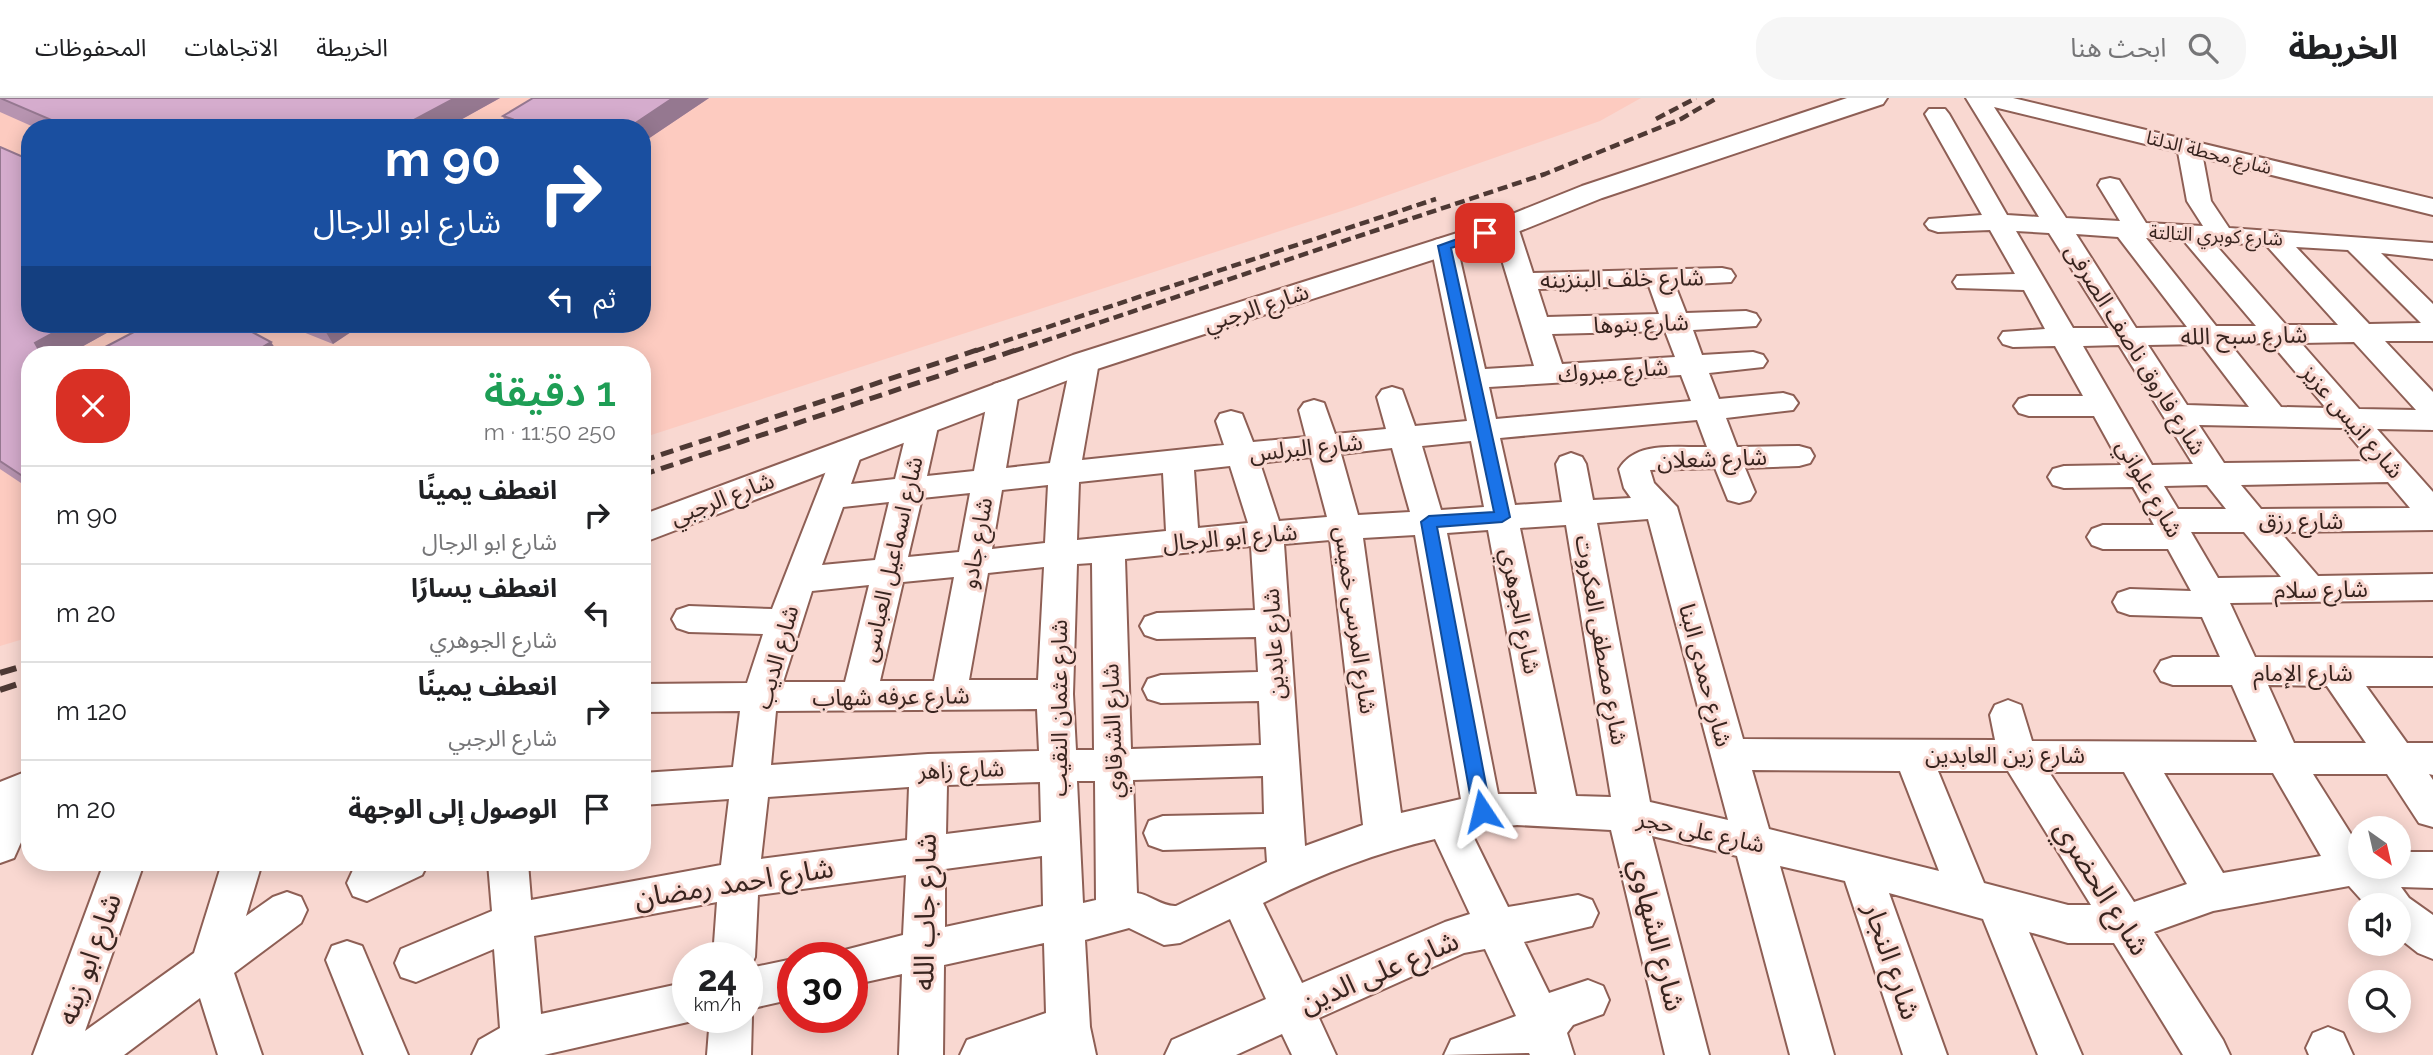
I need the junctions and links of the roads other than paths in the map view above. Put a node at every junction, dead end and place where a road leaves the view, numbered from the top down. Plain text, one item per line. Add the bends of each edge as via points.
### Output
1 (1874, 98) edge
2 (1978, 98) edge
3 (1986, 98) edge
4 (1937, 114) dead end
5 (1953, 141) junction
6 (2005, 141) junction
7 (2189, 148) junction
8 (2110, 185) dead end
9 (2424, 205) edge
10 (2433, 221) edge
11 (1998, 222) junction
12 (2198, 223) junction
13 (1938, 224) dead end
14 (2058, 225) junction
15 (1505, 227) junction
16 (2269, 229) junction
17 (2131, 230) junction
18 (2354, 243) junction
19 (1444, 246) junction
20 (2433, 251) edge
21 (1722, 276) dead end
22 (1659, 277) junction
23 (1522, 281) junction
24 (1966, 282) dead end
25 (2033, 282) junction
26 (1746, 320) dead end
27 (2433, 320) edge
28 (1676, 322) junction
29 (1536, 327) junction
30 (2433, 332) edge
31 (2361, 333) junction
32 (2277, 334) junction
33 (2208, 335) junction
34 (2128, 336) junction
35 (2064, 337) junction
36 (2013, 338) dead end
37 (1753, 361) dead end
38 (1084, 362) junction
39 (1692, 365) junction
40 (1551, 374) junction
41 (1473, 379) junction
42 (1004, 391) junction
43 (1392, 397) dead end
44 (1783, 403) dead end
45 (2103, 405) junction
46 (2029, 406) dead end
47 (1708, 409) junction
48 (1314, 410) dead end
49 (2433, 410) edge
50 (2177, 415) junction
51 (2273, 417) junction
52 (2350, 418) junction
53 (2433, 420) edge
54 (1231, 421) dead end
55 (924, 422) junction
56 (1483, 431) junction
57 (1404, 437) junction
58 (1323, 446) junction
59 (848, 450) junction
60 (1240, 454) junction
61 (1800, 456) dead end
62 (1726, 458) junction
63 (1178, 461) junction
64 (1571, 464) dead end
65 (2397, 471) junction
66 (1064, 473) junction
67 (2215, 474) junction
68 (2143, 475) junction
69 (2064, 477) dead end
70 (988, 481) junction
71 (908, 489) junction
72 (1739, 492) dead end
73 (831, 497) junction
74 (1661, 507) junction
75 (1579, 511) junction
76 (2433, 513) edge
77 (1502, 517) junction
78 (2253, 520) junction
79 (2433, 520) edge
80 (1429, 522) junction
81 (651, 527) edge
82 (1345, 527) junction
83 (2173, 529) junction
84 (1267, 533) junction
85 (2103, 537) dead end
86 (1183, 541) junction
87 (1108, 548) junction
88 (1060, 553) junction
89 (973, 562) junction
90 (888, 571) junction
91 (800, 580) junction
92 (2433, 587) edge
93 (2310, 590) junction
94 (2211, 598) junction
95 (2130, 602) dead end
96 (689, 619) dead end
97 (784, 622) junction
98 (1272, 624) junction
99 (1157, 626) dead end
100 (2173, 671) dead end
101 (2245, 672) junction
102 (2337, 672) junction
103 (2433, 672) edge
104 (1276, 686) junction
105 (1161, 689) dead end
106 (1055, 694) junction
107 (949, 695) junction
108 (859, 696) junction
109 (761, 697) junction
110 (651, 698) edge
111 (2008, 715) dead end
112 (1728, 754) junction
113 (1912, 754) junction
114 (2017, 754) junction
115 (2134, 755) junction
116 (2282, 755) junction
117 (2396, 758) junction
118 (2433, 759) edge
119 (1280, 760) junction
120 (1113, 764) junction
121 (1057, 766) junction
122 (928, 770) junction
123 (750, 781) junction
124 (651, 788) edge
125 (18, 794) edge
126 (1560, 811) junction
127 (2433, 811) edge
128 (1464, 814) junction
129 (1630, 815) junction
130 (1284, 830) junction
131 (1163, 833) dead end
132 (1384, 834) junction
133 (1060, 836) junction
134 (1751, 842) junction
135 (0, 846) edge
136 (926, 854) junction
137 (2348, 859) edge
138 (1860, 867) junction
139 (2348, 869) edge
140 (2412, 869) edge
141 (2433, 870) edge
142 (121, 871) edge
143 (240, 871) edge
144 (392, 871) edge
145 (508, 871) edge
146 (1287, 871) junction
147 (2365, 879) edge
148 (739, 880) junction
149 (367, 883) dead end
150 (2213, 893) junction
151 (2380, 893) edge
152 (1239, 895) junction
153 (1983, 900) junction
154 (287, 910) dead end
155 (1117, 913) junction
156 (1577, 913) dead end
157 (511, 922) junction
158 (1063, 923) junction
159 (2411, 923) edge
160 (2125, 924) junction
161 (1497, 928) junction
162 (2433, 940) edge
163 (735, 942) edge
164 (923, 951) junction
165 (347, 960) dead end
166 (416, 963) dead end
167 (868, 963) edge
168 (211, 965) junction
169 (1588, 1000) dead end
170 (672, 1006) edge
171 (1292, 1009) junction
172 (730, 1033) edge
173 (1071, 1041) edge
174 (1547, 1041) edge
175 (508, 1047) edge
176 (55, 1055) edge
177 (88, 1055) edge
178 (240, 1055) edge
179 (386, 1055) edge
180 (729, 1055) edge
181 (921, 1055) edge
182 (982, 1055) edge
183 (1187, 1055) edge
184 (1314, 1055) edge
185 (1466, 1055) edge
186 (1687, 1055) edge
187 (1812, 1055) edge
188 (1925, 1055) edge
189 (2060, 1055) edge
190 (2208, 1055) edge

1 - 15 main road, شارع الرجبي via 1641,175
2 - 6 street, شارع فاروق ناصف الصرفى
3 - 7 street, شارع محطة الدلتا
4 - 5 street, شارع علواني
5 - 6 street
5 - 11 street, شارع علواني
6 - 14 street, شارع فاروق ناصف الصرفى
7 - 9 street, شارع محطة الدلتا
7 - 12 street
8 - 17 street
9 - 10 street
11 - 13 street, شارع كوبري التالتة
11 - 14 street, شارع كوبري التالتة
11 - 25 street, شارع علواني
12 - 16 street
12 - 16 street, شارع كوبري التالتة via 2221,235
12 - 17 street, شارع كوبري التالتة
12 - 32 street, شارع انيس عزيز
14 - 17 street, شارع كوبري التالتة
14 - 34 street, شارع فاروق ناصف الصرفى
15 - 19 main road, شارع الرجبي
15 - 23 street
16 - 18 street, شارع كوبري التالتة
16 - 31 street
17 - 33 street
18 - 20 street, شارع كوبري التالتة
18 - 27 street
19 - 38 main road, شارع الرجبي
19 - 41 street, شارع الجوهري
21 - 22 street, شارع خلف البنزينه
22 - 23 street, شارع خلف البنزينه
22 - 28 street
23 - 29 street
24 - 25 street
25 - 35 street, شارع علواني
26 - 28 street, شارع بنوها
28 - 29 street, شارع بنوها
28 - 39 street
29 - 40 street
30 - 31 street, شارع سبح الله
31 - 32 street, شارع سبح الله
31 - 49 street
32 - 33 street, شارع سبح الله
32 - 52 street, شارع انيس عزيز
33 - 34 street, شارع سبح الله
33 - 51 street
34 - 35 street, شارع سبح الله
34 - 50 street, شارع فاروق ناصف الصرفى
35 - 36 street, شارع سبح الله
35 - 45 street, شارع علواني
37 - 39 street, شارع مبروك
38 - 42 main road, شارع الرجبي
38 - 66 street, شارع عثمان النقيب
39 - 40 street, شارع مبروك
39 - 47 street
40 - 41 street, شارع مبروك
41 - 56 street, شارع الجوهري
42 - 55 main road, شارع الرجبي
42 - 70 street, شارع جادو
43 - 57 street
44 - 47 street, شارع البرلس
45 - 46 street
45 - 68 street, شارع علواني
47 - 56 street, شارع البرلس
47 - 62 street
48 - 58 street, شارع المرسى خميس
50 - 51 street
50 - 67 street, شارع فاروق ناصف الصرفى
51 - 52 street
52 - 53 street
52 - 65 street, شارع انيس عزيز
54 - 60 street, شارع عابدين
55 - 59 main road, شارع الرجبي
55 - 71 street, شارع اسماعيل العباسى
56 - 57 street, شارع البرلس
56 - 77 street, شارع الجوهري
57 - 58 street, شارع البرلس
57 - 80 street
58 - 60 street, شارع البرلس
58 - 82 street, شارع المرسى خميس
59 - 73 street, شارع الديب
59 - 81 main road, شارع الرجبي
60 - 63 street, شارع البرلس
60 - 84 street, شارع عابدين
61 - 62 street, شارع شعلان
62 - 72 street
62 - 74 street, شارع شعلان via 1639,463 1634,469 1640,488
63 - 66 street, شارع البرلس
63 - 86 street
64 - 75 street, شارع مصطفى العكروت
65 - 67 street
65 - 76 street, شارع انيس عزيز
66 - 70 street, شارع البرلس
66 - 88 street, شارع عثمان النقيب
67 - 68 street
67 - 78 street, شارع فاروق ناصف الصرفى
68 - 69 street
68 - 83 street, شارع علواني
70 - 71 street, شارع البرلس
70 - 89 street, شارع جادو
71 - 73 street, شارع البرلس
71 - 90 street, شارع اسماعيل العباسى
73 - 91 street, شارع الديب
74 - 75 street, شارع ابو الرجال
74 - 112 street, شارع حمدى البنا
75 - 77 street, شارع ابو الرجال
75 - 129 street, شارع مصطفى العكروت
77 - 80 street, شارع ابو الرجال
77 - 126 street, شارع الجوهري
78 - 79 street, شارع رزق
78 - 83 street, شارع رزق
78 - 93 street, شارع فاروق ناصف الصرفى
80 - 82 street, شارع ابو الرجال
80 - 128 street
82 - 84 street, شارع ابو الرجال
82 - 132 street, شارع المرسى خميس
83 - 85 street, شارع رزق
83 - 94 street, شارع علواني
84 - 86 street, شارع ابو الرجال
84 - 98 street, شارع عابدين
86 - 87 street, شارع ابو الرجال
87 - 88 street, شارع ابو الرجال
87 - 120 street, شارع الشرقاوي
88 - 89 street, شارع ابو الرجال
88 - 106 street, شارع عثمان النقيب
89 - 90 street, شارع ابو الرجال
89 - 107 street, شارع جادو
90 - 91 street, شارع ابو الرجال
90 - 108 street, شارع اسماعيل العباسى
91 - 97 street, شارع الديب
92 - 93 street, شارع سلام
93 - 94 street, شارع سلام
94 - 95 street, شارع سلام
94 - 101 street, شارع علواني
96 - 97 street
97 - 109 street, شارع الديب
98 - 99 street
98 - 104 street, شارع عابدين
100 - 101 street, شارع الإمام
101 - 102 street, شارع الإمام
101 - 116 street, شارع علواني
102 - 103 street, شارع الإمام
102 - 117 street
104 - 105 street
104 - 119 street, شارع عابدين
106 - 107 street, شارع عرفه شهاب
106 - 121 street, شارع عثمان النقيب
107 - 108 street, شارع عرفه شهاب
108 - 109 street, شارع عرفه شهاب
109 - 110 street, شارع عرفه شهاب
109 - 123 street, شارع الديب
111 - 114 street, شارع الحضري
112 - 113 street, شارع زين العابدين
112 - 134 street, شارع حمدى البنا
113 - 114 street, شارع زين العابدين
113 - 153 street
114 - 115 street, شارع زين العابدين
114 - 160 street, شارع الحضري
115 - 116 street, شارع زين العابدين
115 - 150 street
116 - 117 street, شارع زين العابدين
116 - 137 street, شارع علواني
117 - 118 street, شارع زين العابدين
117 - 127 street
119 - 120 street, شارع زاهر
119 - 130 street, شارع عابدين
120 - 121 street, شارع زاهر
120 - 155 street, شارع الشرقاوي
121 - 122 street, شارع زاهر
121 - 133 street, شارع عثمان النقيب
122 - 123 street, شارع زاهر
122 - 136 street, شارع جاب الله
123 - 124 street, شارع زاهر
123 - 148 street, شارع الديب
125 - 135 street
126 - 128 street, شارع على حجر
126 - 129 street, شارع على حجر
128 - 132 street, شارع على حجر
128 - 161 street
129 - 134 street, شارع على حجر
129 - 186 street, شارع الشهاوي
130 - 131 street
130 - 146 street, شارع عابدين
132 - 146 street, شارع على حجر
133 - 136 street, شارع احمد رمضان
133 - 158 street, شارع عثمان النقيب
134 - 138 street, شارع على حجر
134 - 187 street, شارع حمدى البنا
136 - 148 street, شارع احمد رمضان
136 - 164 street, شارع جاب الله
138 - 153 street, شارع على حجر
138 - 188 street, شارع النجار
139 - 150 street, شارع على حجر
140 - 141 street, شارع على حجر
142 - 176 street, شارع ابو زينه
143 - 168 street
144 - 149 street
145 - 157 street
146 - 152 street, شارع على حجر
147 - 151 street, شارع علواني
148 - 157 street, شارع احمد رمضان
148 - 163 street, شارع الديب
150 - 160 street, شارع على حجر
152 - 155 street, شارع على حجر via 1180,924 1164,926 1142,912
152 - 171 street
153 - 160 street, شارع على حجر via 2068,924
153 - 189 street
154 - 168 street
155 - 158 street, شارع على حجر
156 - 161 street, شارع على الدين
157 - 166 street, شارع احمد رمضان
157 - 175 street
158 - 164 street, شارع على حجر
158 - 173 street, شارع عثمان النقيب
159 - 162 street
160 - 190 street, شارع الحضري
161 - 171 street, شارع على الدين via 1460,935
161 - 174 street
164 - 167 street, شارع على حجر
164 - 181 street, شارع جاب الله
165 - 179 street
168 - 177 street
168 - 178 street
169 - 174 street via 1559,1010
170 - 175 street
171 - 183 street, شارع على الدين
171 - 184 street
172 - 180 street
173 - 182 street
174 - 185 street

